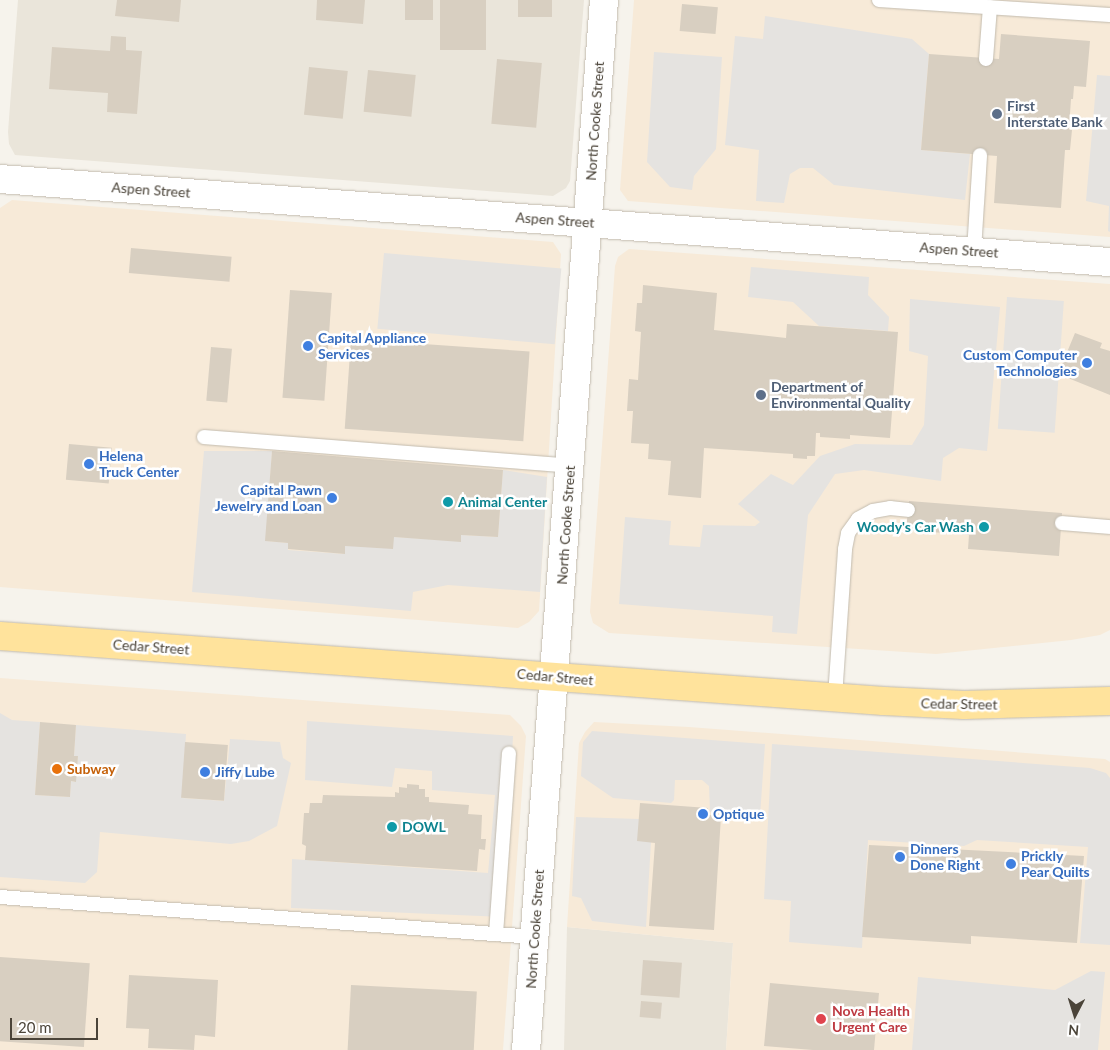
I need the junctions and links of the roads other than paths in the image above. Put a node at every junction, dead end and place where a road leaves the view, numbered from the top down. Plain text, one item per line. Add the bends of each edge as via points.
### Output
1 (604, 0) edge
2 (879, 0) edge
3 (990, 7) junction
4 (1110, 15) edge
5 (986, 59) dead end
6 (980, 155) dead end
7 (0, 179) edge
8 (588, 222) junction
9 (974, 251) junction
10 (1110, 262) edge
11 (204, 437) dead end
12 (570, 466) junction
13 (908, 510) dead end
14 (1062, 523) dead end
15 (1110, 527) edge
16 (0, 636) edge
17 (554, 676) junction
18 (835, 697) junction
19 (1110, 701) edge
20 (509, 753) dead end
21 (0, 897) edge
22 (496, 934) junction
23 (534, 937) junction
24 (526, 1050) edge

1 - 8 street, North Cooke Street
2 - 3 lane
3 - 4 lane
3 - 5 lane
6 - 9 lane
7 - 8 street, Aspen Street
8 - 9 street, Aspen Street
8 - 12 street, North Cooke Street
9 - 10 street, Aspen Street
11 - 12 lane
12 - 17 street, North Cooke Street
13 - 18 lane via 890,508 874,511 858,519 848,533
14 - 15 lane
16 - 17 main road, Cedar Street
17 - 18 main road, Cedar Street
17 - 23 street, North Cooke Street
18 - 19 main road, Cedar Street via 964,705
20 - 22 lane
21 - 22 lane
22 - 23 lane
23 - 24 street, North Cooke Street

